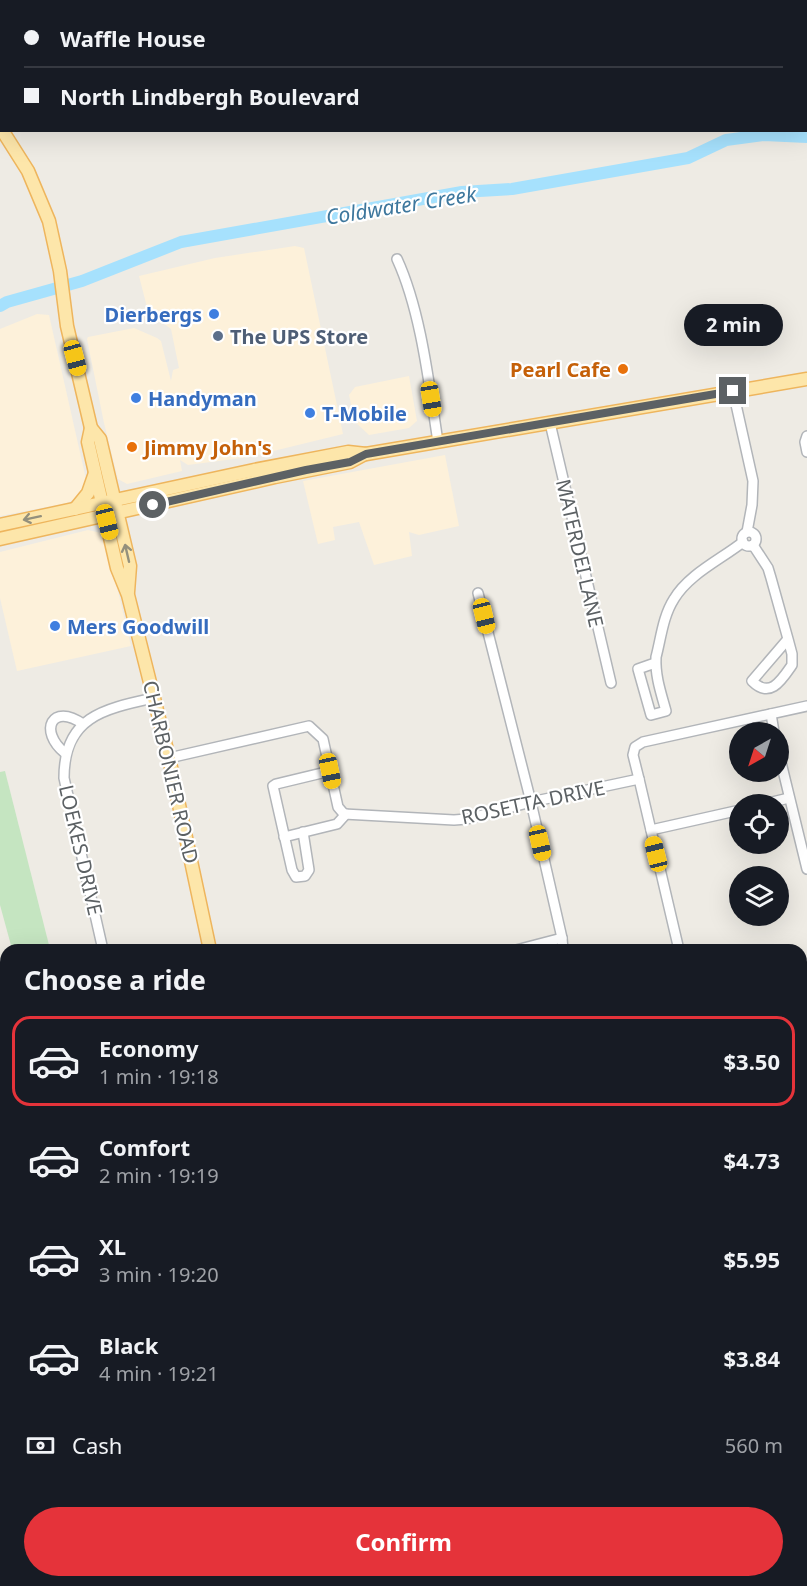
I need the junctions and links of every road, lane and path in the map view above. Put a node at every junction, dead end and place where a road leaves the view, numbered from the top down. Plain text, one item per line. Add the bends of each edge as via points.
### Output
1 (3, 132) edge
2 (397, 259) dead end
3 (807, 379) edge
4 (733, 391) junction
5 (550, 423) junction
6 (91, 428) junction
7 (807, 436) edge
8 (438, 442) junction
9 (807, 452) edge
10 (366, 454) junction
11 (95, 472) junction
12 (110, 479) junction
13 (144, 493) junction
14 (108, 501) junction
15 (75, 509) junction
16 (111, 514) junction
17 (78, 522) junction
18 (0, 525) edge
19 (747, 532) junction
20 (110, 536) junction
21 (0, 539) edge
22 (742, 542) junction
23 (753, 545) junction
24 (478, 593) dead end
25 (128, 595) junction
26 (788, 639) junction
27 (655, 663) junction
28 (610, 683) dead end
29 (154, 698) junction
30 (807, 706) edge
31 (771, 714) junction
32 (772, 722) edge
33 (83, 724) junction
34 (65, 753) junction
35 (169, 758) junction
36 (330, 771) junction
37 (639, 779) junction
38 (789, 798) edge
39 (531, 802) junction
40 (729, 812) edge
41 (346, 814) junction
42 (651, 830) junction
43 (303, 832) junction
44 (284, 837) junction
45 (807, 869) edge
46 (562, 938) junction
47 (102, 944) edge
48 (209, 944) edge
49 (539, 944) edge
50 (562, 944) edge
51 (678, 944) edge

1 - 6 main road via 37,190 53,236 70,341
2 - 8 street via 422,343
3 - 4 main road
4 - 5 main road
4 - 19 street via 753,481
5 - 8 main road
5 - 28 street, MATERDEI LANE
6 - 11 main road via 88,442
6 - 12 main road via 100,439
7 - 9 street
8 - 10 main road
10 - 13 main road via 341,453
10 - 16 main road via 350,462
11 - 14 main road
11 - 15 main road via 88,493
12 - 13 main road via 124,489
12 - 14 main road
13 - 14 main road
14 - 15 main road
14 - 16 main road
15 -> 18 main road
16 - 17 main road
16 - 20 main road, CHARBONIER ROAD
25 -> 16 main road, CHARBONIER ROAD via 130,566
17 - 20 main road via 96,526
17 - 21 main road
19 - 22 street
19 - 23 street via 756,537
20 - 25 main road, CHARBONIER ROAD
22 - 23 street
22 - 27 street via 684,585 673,600
23 - 26 street via 768,568
24 - 39 street
25 - 29 main road, CHARBONIER ROAD
26 - 26 street via 752,681 759,688 774,687 792,665
27 - 27 street via 666,711 651,715 638,669
29 - 33 street via 103,711
29 - 35 main road, CHARBONIER ROAD
30 - 31 street
31 - 32 street
31 - 37 street via 643,742 635,747 633,755
33 - 34 street
33 - 34 street via 63,715 53,722 53,742
34 - 47 street, LOEKES DRIVE via 64,778
35 - 36 street via 309,726 323,739
35 - 48 main road, CHARBONIER ROAD
36 - 41 street via 338,807
36 - 44 street via 273,786
37 - 39 street, ROSETTA DRIVE
37 - 42 street
38 - 45 street
39 - 41 street, ROSETTA DRIVE via 454,820
39 - 46 street
40 - 42 street
41 - 43 street via 337,824
42 - 51 street
43 - 44 street
43 - 44 street via 309,870 301,877 293,876
46 - 49 street
46 - 50 street

